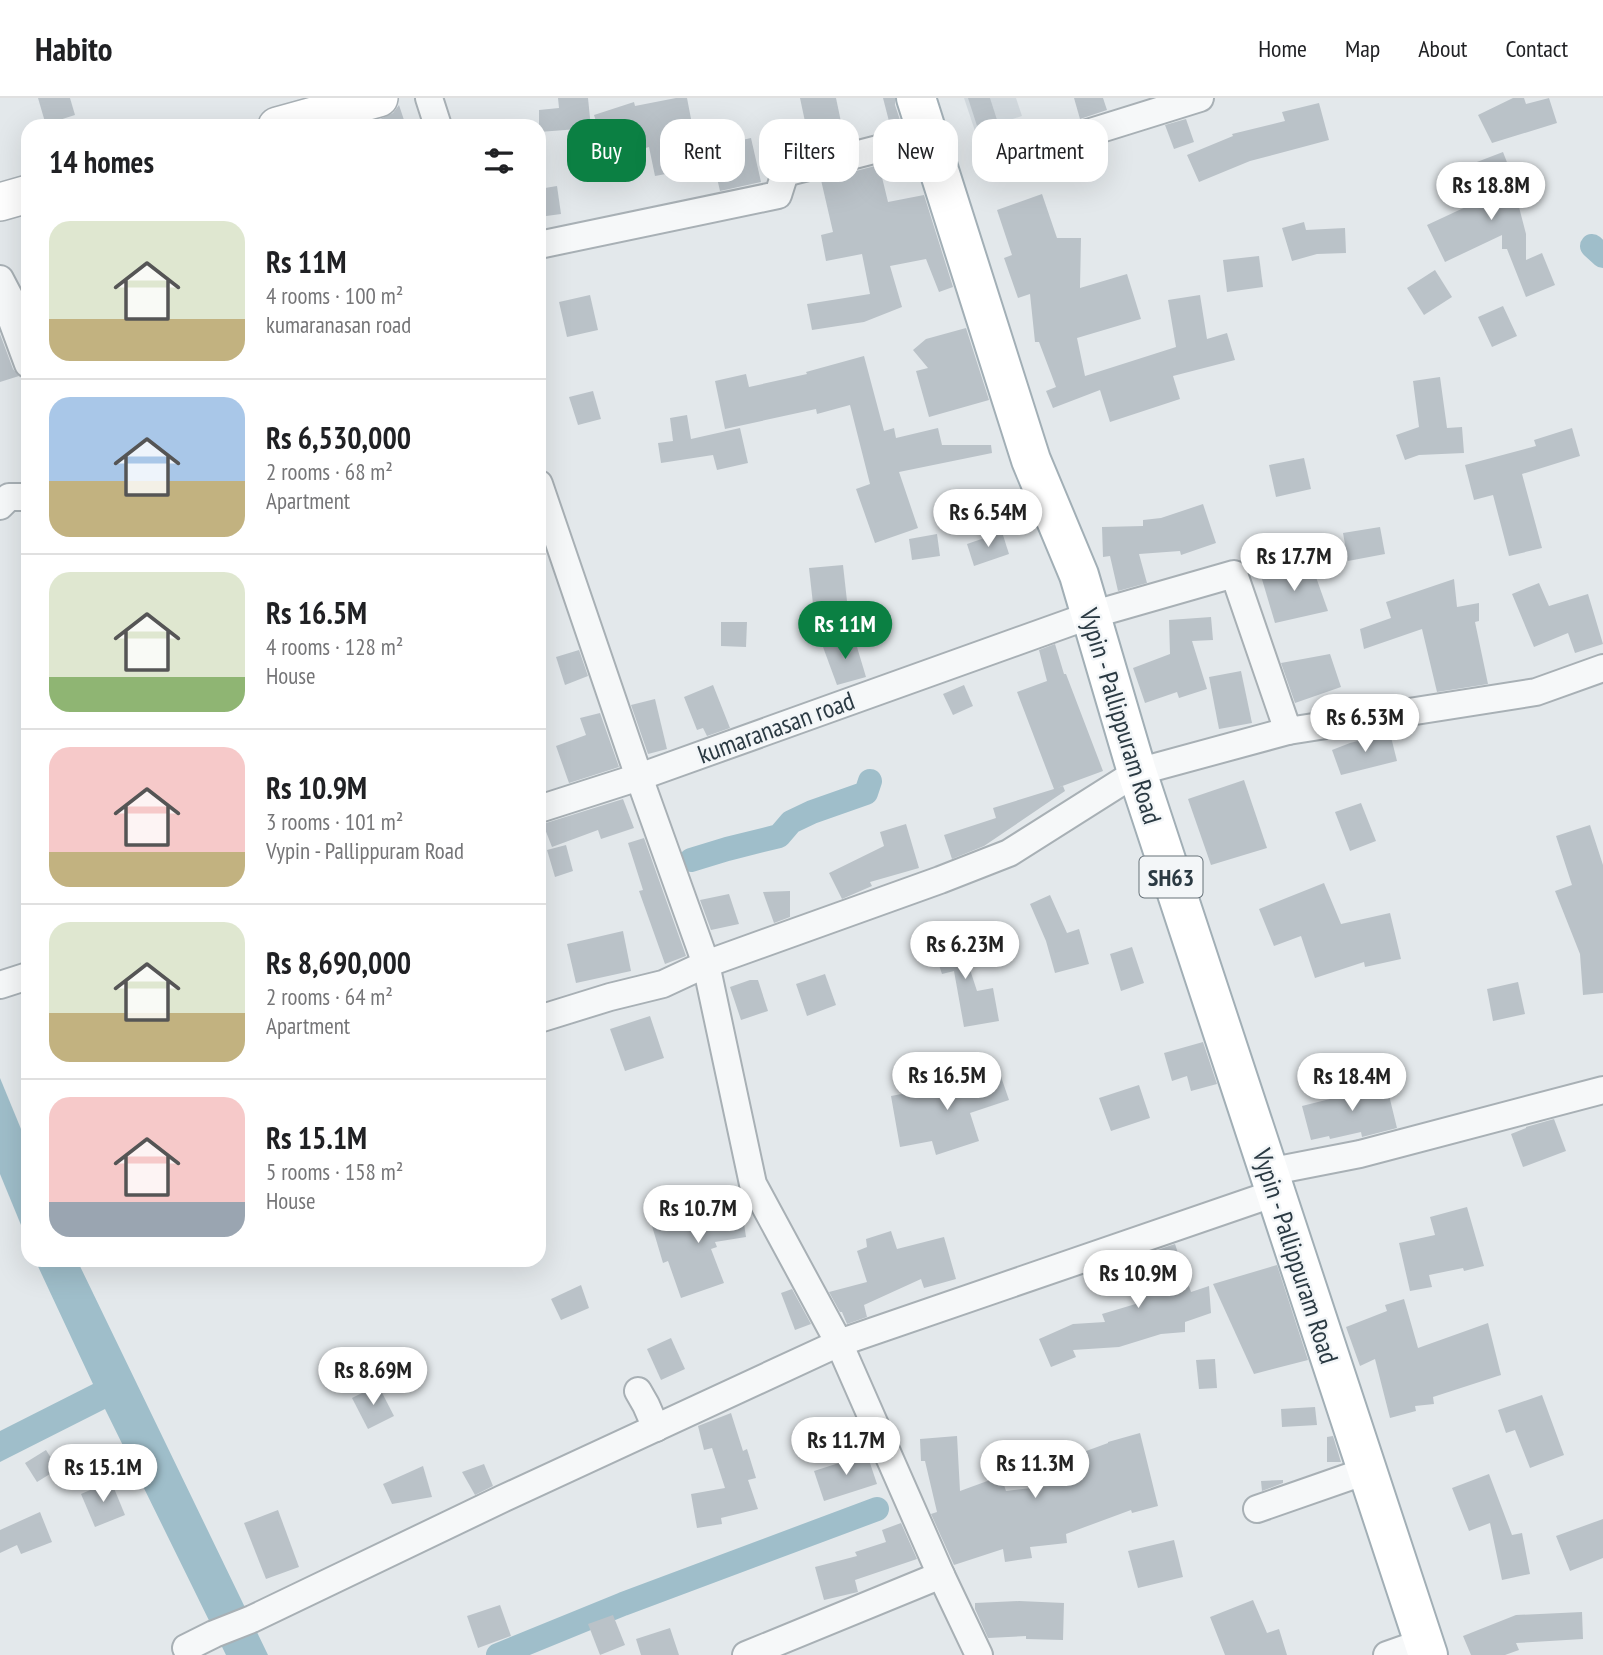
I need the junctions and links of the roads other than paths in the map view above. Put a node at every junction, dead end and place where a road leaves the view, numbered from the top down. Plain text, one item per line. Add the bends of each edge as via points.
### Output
1 (379, 98) edge
2 (429, 98) edge
3 (916, 98) edge
4 (1200, 98) edge
5 (285, 116) edge
6 (436, 119) edge
7 (923, 119) edge
8 (1108, 127) edge
9 (873, 150) edge
10 (943, 182) edge
11 (21, 196) edge
12 (0, 202) edge
13 (546, 244) edge
14 (0, 279) edge
15 (21, 346) edge
16 (21, 497) edge
17 (546, 504) edge
18 (0, 506) edge
19 (1090, 615) junction
20 (1603, 668) edge
21 (1288, 731) junction
22 (1137, 772) junction
23 (639, 776) junction
24 (546, 807) edge
25 (706, 964) junction
26 (21, 978) edge
27 (0, 985) edge
28 (546, 1017) edge
29 (1603, 1090) edge
30 (1272, 1182) junction
31 (839, 1343) junction
32 (638, 1391) dead end
33 (656, 1428) junction
34 (1366, 1471) junction
35 (1257, 1509) dead end
36 (941, 1575) junction
37 (1426, 1649) edge
38 (183, 1653) edge
39 (746, 1655) edge
40 (979, 1655) edge
41 (1387, 1655) edge

1 - 5 main road
2 - 6 street
3 - 7 main road, Vypin - Pallippuram Road / SH63
4 - 8 street
9 - 13 street via 785,173 778,195
10 - 19 main road, Vypin - Pallippuram Road / SH63 via 1031,460 1079,575
11 - 12 main road
14 - 15 street
16 - 18 street via 9,497
17 - 23 street
19 - 21 street, kumaranasan road via 1234,574
19 - 22 main road, Vypin - Pallippuram Road / SH63
19 - 23 street, kumaranasan road
20 - 21 street via 1536,692
21 - 22 street
22 - 25 street via 1009,853
22 - 30 main road, Vypin - Pallippuram Road / SH63
23 - 24 street, kumaranasan road
23 - 25 street
25 - 28 street via 663,984
25 - 31 street via 753,1184
26 - 27 street
29 - 30 street
30 - 31 street
30 - 34 main road, Vypin - Pallippuram Road / SH63
31 - 33 street
31 - 36 street
32 - 33 street
33 - 38 street via 214,1634
34 - 35 street
34 - 37 main road, Vypin - Pallippuram Road / SH63
36 - 39 street
36 - 40 street
37 - 41 street

